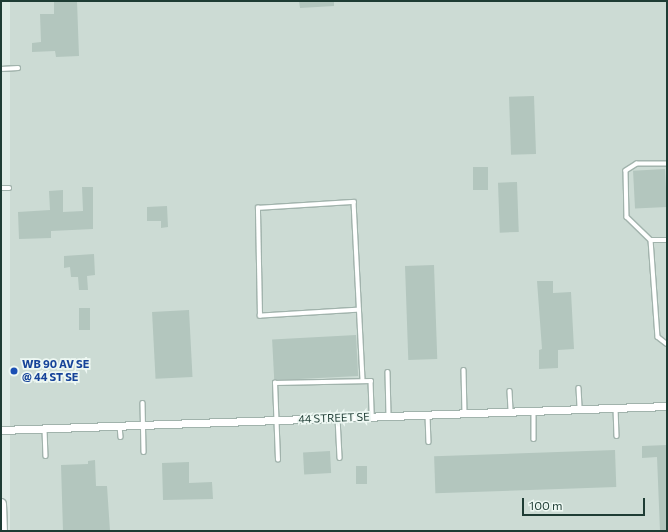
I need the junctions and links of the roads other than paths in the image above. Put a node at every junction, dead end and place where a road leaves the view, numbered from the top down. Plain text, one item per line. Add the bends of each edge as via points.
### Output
1 (18, 68) dead end
2 (1, 69) edge
3 (667, 164) edge
4 (1, 188) edge
5 (9, 188) dead end
6 (651, 240) junction
7 (667, 240) edge
8 (359, 310) junction
9 (667, 344) edge
10 (464, 370) dead end
11 (388, 372) dead end
12 (363, 381) junction
13 (579, 388) dead end
14 (510, 390) dead end
15 (142, 403) dead end
16 (667, 406) edge
17 (616, 408) junction
18 (580, 409) junction
19 (511, 411) junction
20 (534, 411) junction
21 (465, 413) junction
22 (428, 414) junction
23 (372, 416) junction
24 (389, 416) junction
25 (338, 418) junction
26 (277, 420) junction
27 (143, 424) junction
28 (120, 425) junction
29 (45, 428) junction
30 (1, 430) edge
31 (617, 436) dead end
32 (120, 437) dead end
33 (534, 438) dead end
34 (429, 442) dead end
35 (144, 452) dead end
36 (46, 456) dead end
37 (340, 458) dead end
38 (278, 460) dead end
39 (1, 504) edge
40 (2, 531) edge

1 - 2 lane
3 - 6 lane via 637,164 626,171 627,218
4 - 5 lane
6 - 7 lane
6 - 9 lane via 658,337
8 - 8 lane via 354,202 258,208 260,316
8 - 12 lane
10 - 21 lane
11 - 24 lane
12 - 23 lane via 371,381
12 - 26 lane via 275,383
13 - 18 lane
14 - 19 lane
15 - 27 lane
16 - 17 street, 44 STREET SE
17 - 18 street, 44 STREET SE
17 - 31 lane
18 - 20 street, 44 STREET SE
19 - 20 street, 44 STREET SE
19 - 21 street, 44 STREET SE
20 - 33 lane
21 - 22 street, 44 STREET SE
22 - 24 street, 44 STREET SE
22 - 34 lane
23 - 24 street, 44 STREET SE
23 - 25 street, 44 STREET SE
25 - 26 street, 44 STREET SE
25 - 37 lane
26 - 27 street, 44 STREET SE
26 - 38 lane
27 - 28 street, 44 STREET SE
27 - 35 lane
28 - 29 street, 44 STREET SE
28 - 32 lane
29 - 30 street, 44 STREET SE
29 - 36 lane
39 - 40 street

